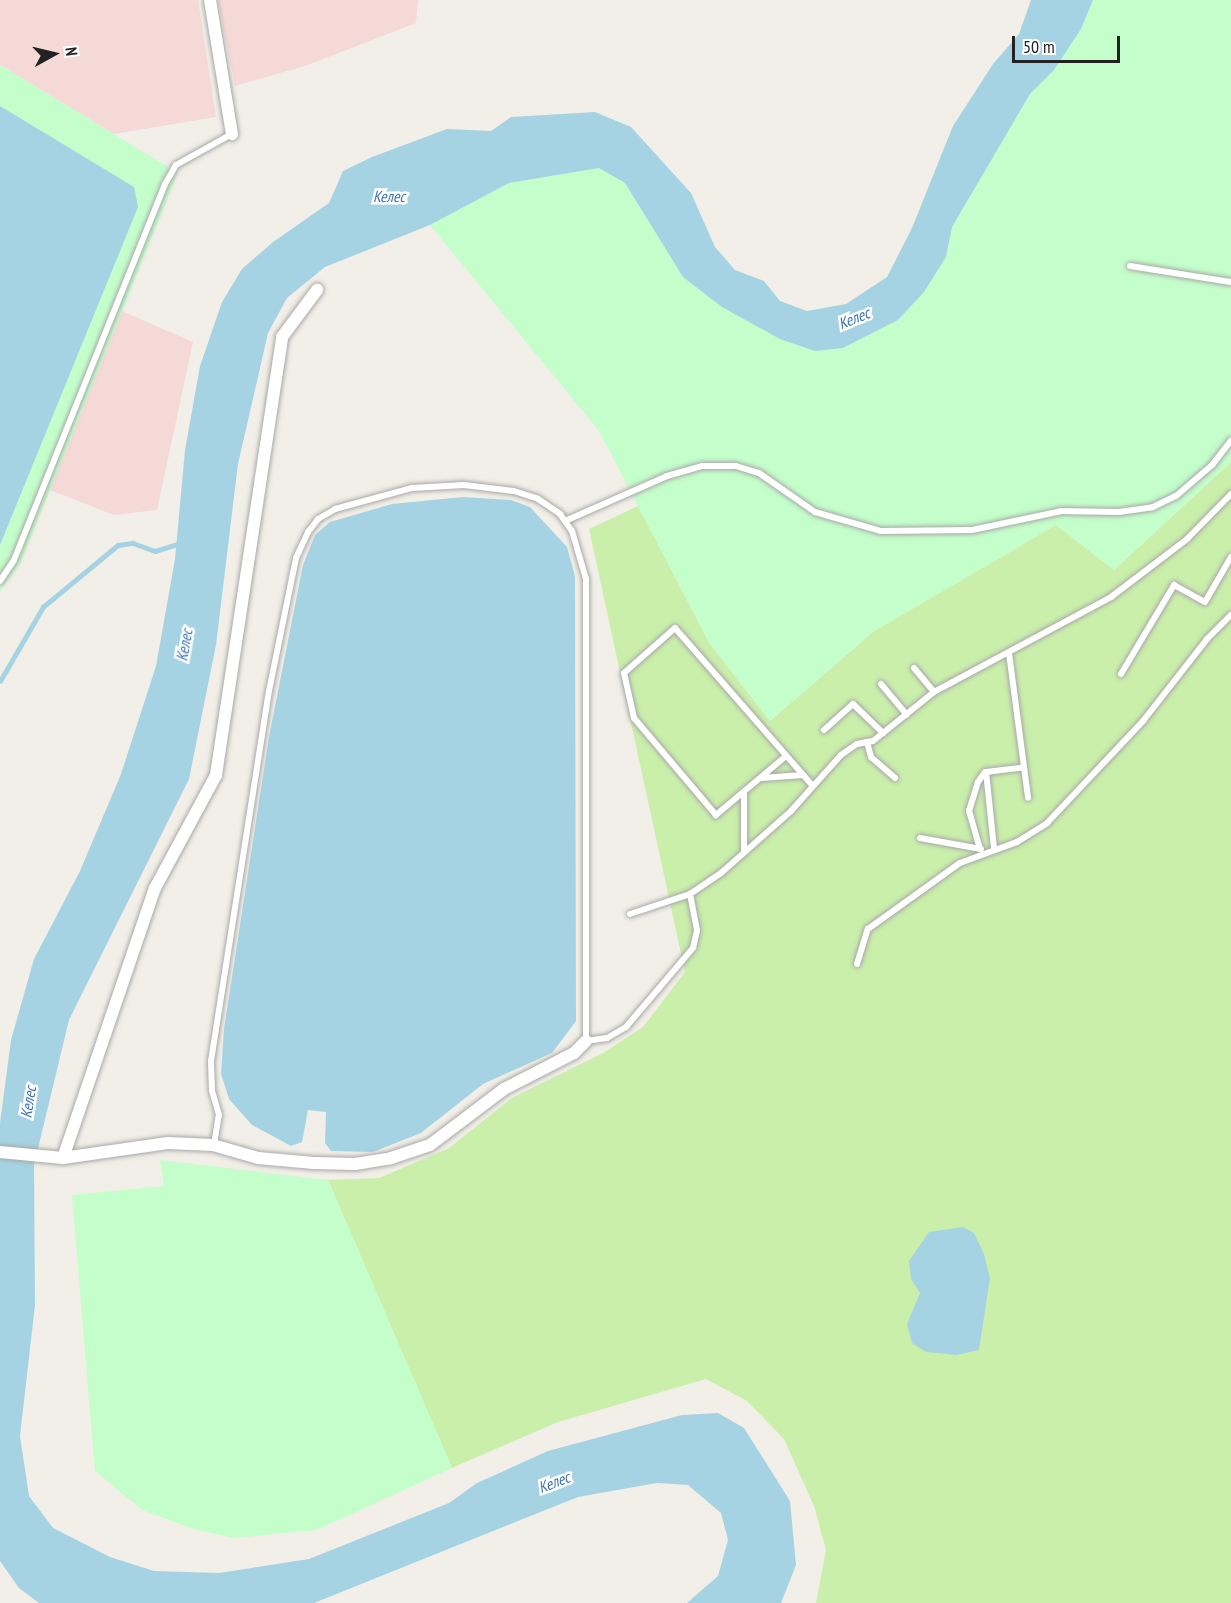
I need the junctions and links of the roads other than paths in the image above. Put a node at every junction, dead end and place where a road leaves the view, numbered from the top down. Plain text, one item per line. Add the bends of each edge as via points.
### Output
1 (210, 0) edge
2 (232, 134) joint
3 (1130, 266) dead end
4 (1231, 282) edge
5 (317, 290) dead end
6 (1231, 441) edge
7 (1231, 494) edge
8 (565, 521) junction
9 (1231, 557) edge
10 (0, 581) edge
11 (1231, 615) edge
12 (1009, 653) junction
13 (914, 668) dead end
14 (1121, 674) dead end
15 (881, 684) dead end
16 (934, 692) junction
17 (907, 715) junction
18 (824, 730) dead end
19 (883, 733) junction
20 (867, 742) junction
21 (786, 756) junction
22 (1024, 767) junction
23 (986, 772) junction
24 (803, 775) junction
25 (760, 778) junction
26 (895, 778) dead end
27 (812, 785) junction
28 (744, 792) junction
29 (1028, 798) dead end
30 (920, 838) dead end
31 (980, 849) junction
32 (991, 849) junction
33 (744, 852) junction
34 (690, 894) junction
35 (630, 914) dead end
36 (857, 964) dead end
37 (586, 1041) junction
38 (213, 1145) junction
39 (0, 1152) edge
40 (63, 1158) junction

1 - 2 street
2 - 10 lane via 176,165 165,184 14,560
3 - 4 lane
5 - 40 street via 282,337 216,775 155,888
6 - 8 lane via 1212,465 1176,496 1153,507 1119,512 1062,511 972,530 881,531 815,512 759,473 736,466 703,466 667,476
7 - 12 lane via 1186,539 1111,597
8 - 37 lane via 580,553 586,579
8 - 38 lane via 530,496 464,485 412,488 370,496 335,509 318,519 308,532 296,558 269,691 211,1061 212,1091 219,1115
9 - 14 lane via 1205,602 1174,585
11 - 32 lane via 1207,639 1143,721 1047,823 1017,842
12 - 16 lane
12 - 22 lane
13 - 16 lane
15 - 17 lane
16 - 17 lane
17 - 19 lane
18 - 19 lane via 853,704
19 - 20 lane
20 - 26 lane via 871,757
20 - 27 lane via 841,755
21 - 24 lane
21 - 25 lane
21 - 28 lane via 675,628 624,673 634,718 716,815
22 - 23 lane
22 - 29 lane
23 - 31 lane via 978,782 969,811
23 - 32 lane
24 - 25 lane
24 - 27 lane
25 - 28 lane
27 - 33 lane via 791,811
28 - 33 lane
30 - 31 lane
31 - 32 lane
32 - 36 lane via 960,863 868,929
33 - 34 lane
34 - 35 lane
34 - 37 lane via 697,930 693,948 626,1028 607,1038
37 - 38 street via 574,1053 504,1089 430,1145 391,1158 355,1164 314,1163 258,1158
38 - 40 street via 168,1143
39 - 40 street

